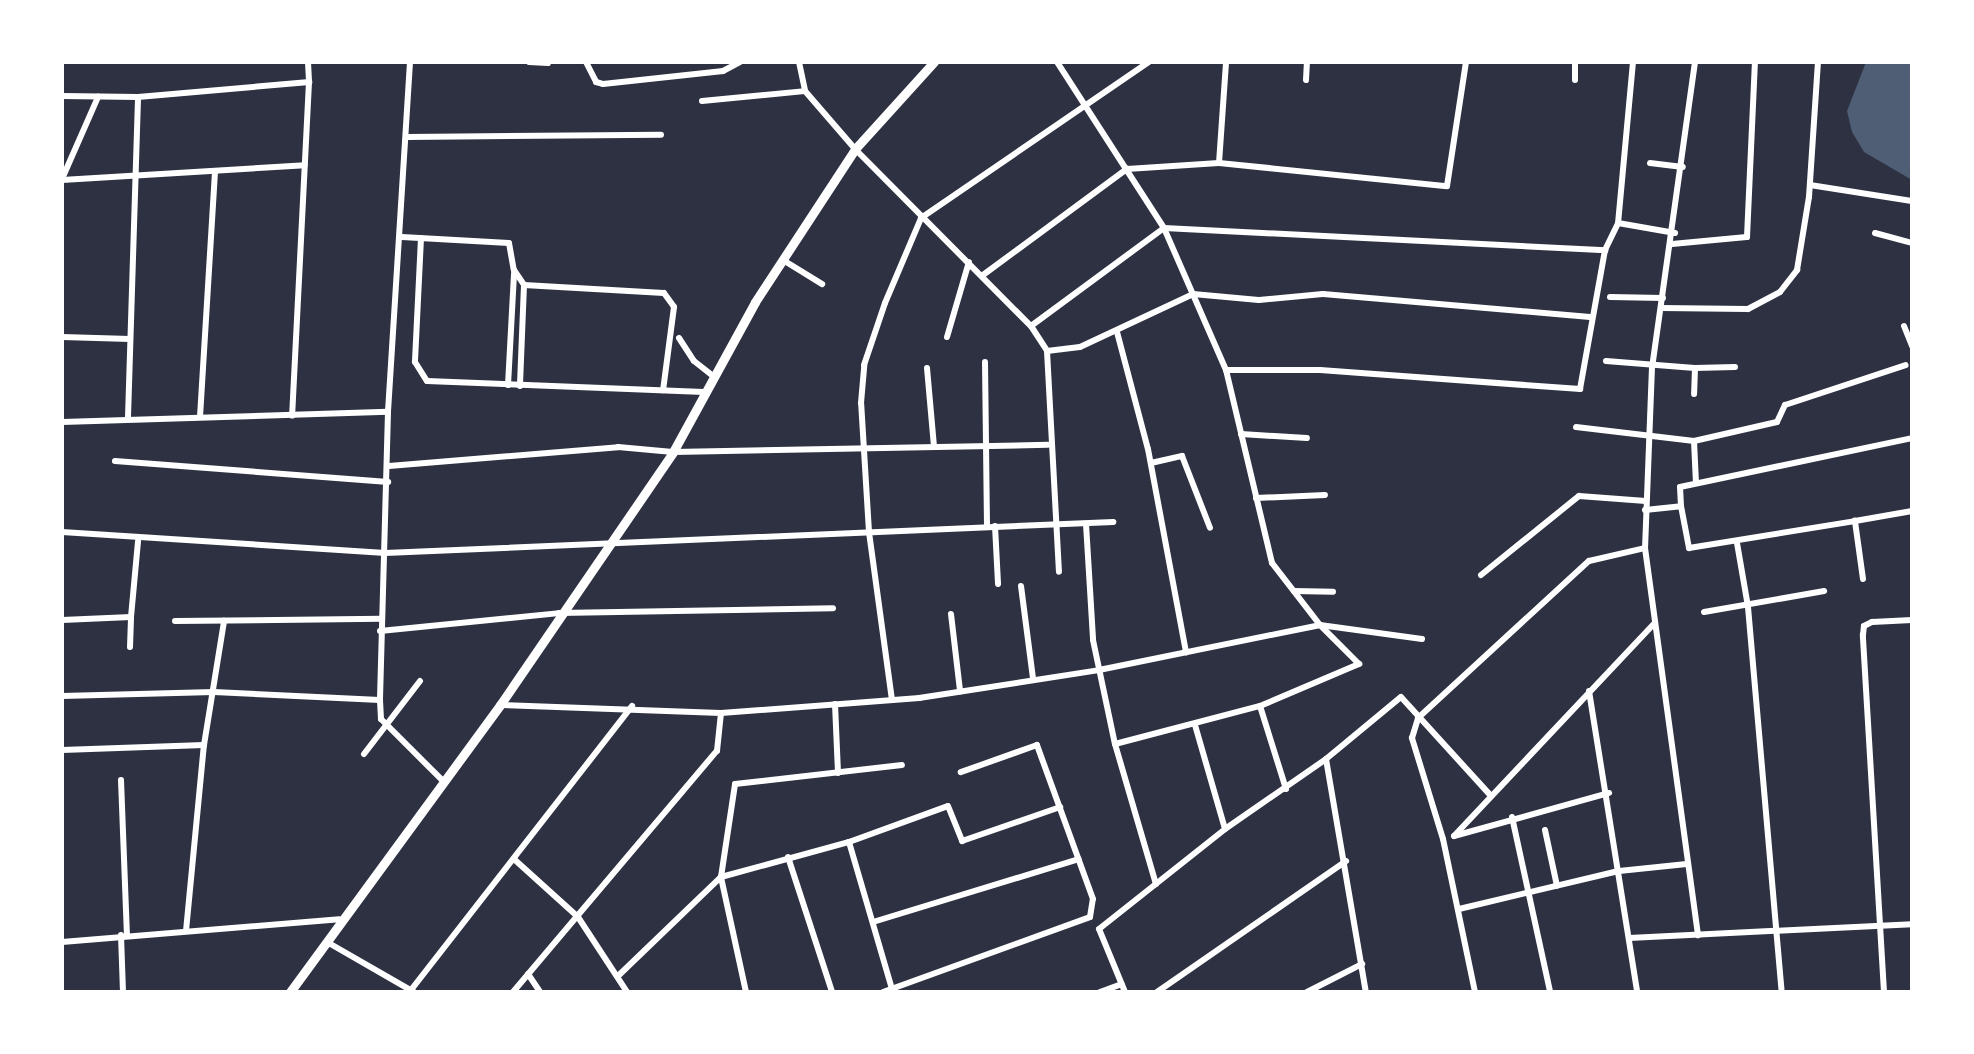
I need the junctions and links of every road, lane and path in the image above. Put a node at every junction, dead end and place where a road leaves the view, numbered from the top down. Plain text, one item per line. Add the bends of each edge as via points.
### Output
1 (308, 62) edge
2 (410, 62) edge
3 (529, 62) edge
4 (586, 62) edge
5 (740, 62) edge
6 (799, 62) edge
7 (934, 62) edge
8 (1057, 62) edge
9 (1149, 62) edge
10 (1226, 62) edge
11 (1307, 62) edge
12 (1466, 62) edge
13 (1575, 62) edge
14 (1633, 62) edge
15 (1695, 62) edge
16 (1755, 62) edge
17 (1818, 62) edge
18 (548, 63) edge
19 (1306, 80) dead end
20 (1575, 80) dead end
21 (309, 82) junction
22 (805, 91) junction
23 (62, 96) edge
24 (98, 97) junction
25 (138, 97) junction
26 (702, 101) dead end
27 (1085, 106) junction
28 (661, 135) dead end
29 (407, 137) junction
30 (855, 149) junction
31 (1219, 163) junction
32 (1650, 163) dead end
33 (305, 165) junction
34 (1683, 167) junction
35 (1127, 169) junction
36 (215, 171) junction
37 (135, 175) junction
38 (62, 179) edge
39 (1810, 185) junction
40 (1912, 201) edge
41 (921, 218) junction
42 (1618, 223) junction
43 (1164, 228) junction
44 (1675, 233) junction
45 (1875, 233) dead end
46 (402, 237) junction
47 (421, 238) junction
48 (1912, 243) edge
49 (1672, 244) junction
50 (1605, 250) junction
51 (783, 260) junction
52 (969, 262) junction
53 (514, 270) junction
54 (983, 275) junction
55 (822, 284) dead end
56 (524, 285) junction
57 (1193, 294) junction
58 (1610, 297) dead end
59 (1663, 298) junction
60 (1661, 308) junction
61 (1590, 317) junction
62 (1031, 326) junction
63 (1904, 326) dead end
64 (1117, 332) junction
65 (62, 337) edge
66 (947, 337) dead end
67 (679, 338) dead end
68 (130, 339) junction
69 (1912, 346) edge
70 (1047, 351) junction
71 (1606, 361) dead end
72 (985, 362) dead end
73 (1906, 365) dead end
74 (1652, 367) junction
75 (1735, 367) dead end
76 (927, 368) dead end
77 (1695, 368) junction
78 (1226, 370) junction
79 (713, 376) junction
80 (508, 385) junction
81 (520, 386) junction
82 (663, 390) junction
83 (704, 392) junction
84 (1694, 394) dead end
85 (388, 412) junction
86 (292, 416) junction
87 (128, 417) junction
88 (200, 417) junction
89 (62, 422) edge
90 (1576, 427) dead end
91 (1241, 434) junction
92 (1648, 435) junction
93 (1307, 438) dead end
94 (1912, 438) edge
95 (1694, 441) junction
96 (1048, 445) junction
97 (984, 446) junction
98 (934, 447) junction
99 (863, 448) junction
100 (673, 452) junction
101 (115, 461) dead end
102 (1151, 463) junction
103 (389, 466) junction
104 (388, 482) junction
105 (1696, 483) junction
106 (1325, 495) dead end
107 (1256, 498) junction
108 (1646, 501) junction
109 (1681, 506) junction
110 (1645, 510) junction
111 (1912, 511) edge
112 (1855, 521) junction
113 (1113, 522) dead end
114 (1057, 524) junction
115 (1086, 524) junction
116 (991, 526) junction
117 (1210, 528) dead end
118 (62, 532) edge
119 (869, 532) junction
120 (138, 541) junction
121 (613, 541) junction
122 (1737, 543) junction
123 (1645, 548) junction
124 (385, 553) junction
125 (1059, 572) dead end
126 (1481, 575) dead end
127 (1863, 579) dead end
128 (998, 584) dead end
129 (1021, 586) dead end
130 (1294, 591) junction
131 (1824, 591) dead end
132 (1333, 592) dead end
133 (1748, 607) junction
134 (833, 608) dead end
135 (1704, 612) dead end
136 (559, 613) junction
137 (951, 614) dead end
138 (131, 617) junction
139 (382, 619) junction
140 (62, 620) edge
141 (1912, 620) edge
142 (175, 621) dead end
143 (224, 621) junction
144 (1655, 623) junction
145 (1320, 625) junction
146 (380, 631) junction
147 (1422, 639) dead end
148 (130, 647) dead end
149 (1186, 652) junction
150 (1099, 670) junction
151 (1033, 679) junction
152 (420, 681) dead end
153 (960, 691) junction
154 (1589, 691) junction
155 (214, 692) junction
156 (62, 696) edge
157 (380, 700) junction
158 (892, 700) junction
159 (835, 704) junction
160 (500, 705) junction
161 (632, 706) junction
162 (1260, 706) junction
163 (721, 713) junction
164 (1418, 718) junction
165 (1195, 725) junction
166 (388, 726) junction
167 (1115, 744) junction
168 (204, 745) junction
169 (62, 750) edge
170 (364, 754) dead end
171 (1326, 759) junction
172 (902, 765) dead end
173 (961, 772) dead end
174 (838, 773) junction
175 (121, 780) dead end
176 (443, 781) junction
177 (1286, 789) junction
178 (1609, 793) junction
179 (1491, 796) junction
180 (1060, 807) junction
181 (1512, 817) junction
182 (1225, 829) junction
183 (1545, 830) dead end
184 (1454, 836) junction
185 (1443, 839) junction
186 (849, 842) junction
187 (788, 857) junction
188 (1079, 859) junction
189 (515, 860) junction
190 (1346, 861) junction
191 (1687, 864) junction
192 (1619, 871) junction
193 (721, 877) junction
194 (1156, 884) junction
195 (1557, 886) junction
196 (1528, 893) junction
197 (1459, 909) junction
198 (578, 917) junction
199 (339, 919) junction
200 (873, 922) junction
201 (1912, 924) edge
202 (1880, 926) junction
203 (186, 931) junction
204 (1778, 931) junction
205 (124, 935) junction
206 (1698, 935) junction
207 (1629, 938) junction
208 (324, 940) junction
209 (62, 942) edge
210 (1362, 964) junction
211 (528, 974) junction
212 (618, 976) junction
213 (1122, 984) junction
214 (413, 991) edge
215 (892, 991) edge
216 (123, 992) edge
217 (290, 992) edge
218 (513, 992) edge
219 (540, 992) edge
220 (627, 992) edge
221 (746, 992) edge
222 (832, 992) edge
223 (883, 992) edge
224 (1100, 992) edge
225 (1125, 992) edge
226 (1157, 992) edge
227 (1307, 992) edge
228 (1366, 992) edge
229 (1475, 992) edge
230 (1550, 992) edge
231 (1637, 992) edge
232 (1782, 992) edge
233 (1884, 992) edge

1 - 21 street
2 - 29 street
3 - 18 street
4 - 5 street via 596,82 611,84 723,71
6 - 22 street
7 - 30 main road
8 - 27 street
9 - 27 street
10 - 31 street
11 - 19 street
12 - 31 street via 1447,186
13 - 20 street
14 - 42 street
15 - 34 street
16 - 49 street via 1747,237
17 - 39 street
21 - 25 street
21 - 33 street
22 - 26 street
22 - 30 street
23 - 24 street
24 - 25 street
24 - 38 street
25 - 37 street
27 - 35 street
27 - 41 street
28 - 29 street
29 - 46 street
30 - 41 street
30 - 51 main road
31 - 35 street
32 - 34 street
33 - 36 street
33 - 86 street
34 - 44 street
35 - 43 street
35 - 54 street
36 - 37 street
36 - 88 street
37 - 38 street
37 - 68 street
39 - 40 street
39 - 60 street via 1797,270 1780,292 1748,309
41 - 52 street
41 - 99 street via 864,365
42 - 44 street
42 - 50 street
43 - 50 street
43 - 57 street
43 - 62 street
44 - 49 street
45 - 48 street
46 - 47 street
46 - 85 street
47 - 53 street via 509,243
47 - 80 street via 415,362 419,373 427,381
49 - 59 street
50 - 61 street
51 - 55 street
51 - 79 main road
52 - 54 street
52 - 66 street
53 - 56 street
53 - 80 street
54 - 62 street
56 - 81 street
56 - 82 street via 664,293 674,307
57 - 61 street via 1259,300 1323,294
57 - 64 street
57 - 78 street
58 - 59 street
59 - 60 street
60 - 74 street
61 - 78 street via 1580,389 1320,370
62 - 70 street
63 - 69 street
64 - 70 street via 1080,347
64 - 102 street
65 - 68 street
67 - 79 street via 694,361
68 - 87 street
70 - 96 street
71 - 74 street
72 - 97 street
73 - 95 street via 1785,405 1777,422
74 - 77 street
74 - 92 street
75 - 77 street
76 - 98 street
77 - 84 street
78 - 91 street
79 - 83 main road
80 - 81 street
81 - 82 street
82 - 83 street
83 - 100 main road
85 - 86 street
85 - 103 street
86 - 88 street
87 - 88 street
87 - 89 street
90 - 92 street
91 - 93 street
91 - 107 street
92 - 95 street
92 - 108 street
94 - 105 street
95 - 105 street
96 - 97 street
96 - 114 street
97 - 98 street
97 - 116 street
98 - 99 street
99 - 100 street
99 - 119 street
100 - 103 street via 618,447
100 - 121 main road
101 - 104 street
102 - 117 street via 1182,456
102 - 149 street
103 - 104 street
104 - 124 street
105 - 109 street via 1680,487
106 - 107 street
107 - 130 street via 1272,563
108 - 110 street
108 - 126 street via 1579,496
109 - 110 street
109 - 122 street via 1689,548
110 - 123 street
111 - 112 street
112 - 122 street
112 - 127 street
113 - 115 street
114 - 115 street
114 - 116 street
114 - 125 street
115 - 150 street
116 - 119 street
116 - 128 street
118 - 120 street
119 - 121 street
119 - 158 street
120 - 124 street
120 - 138 street
121 - 124 street
121 - 136 main road
122 - 133 street
123 - 144 street
123 - 164 street via 1589,561
124 - 139 street
129 - 151 street
130 - 132 street
130 - 145 street
131 - 133 street
133 - 135 street
133 - 204 street
134 - 136 street
136 - 146 street
136 - 160 main road
137 - 153 street
138 - 140 street
138 - 148 street
139 - 143 street
139 - 146 street
141 - 202 street via 1872,622 1864,626 1863,635
142 - 143 street
143 - 155 street
144 - 154 street
144 - 191 street
145 - 147 street
145 - 149 street
145 - 162 street via 1359,664
146 - 157 street
149 - 150 street
150 - 151 street
150 - 167 street
151 - 153 street
152 - 166 street
153 - 158 street
154 - 178 street
154 - 179 street
155 - 156 street
155 - 157 street
155 - 168 street
157 - 166 street via 381,719
158 - 159 street
159 - 163 street
159 - 174 street
160 - 161 street
160 - 176 main road
161 - 163 street
161 - 189 street
162 - 165 street
162 - 177 street
163 - 198 street via 717,751
164 - 171 street via 1401,697
164 - 179 street
164 - 185 street via 1412,738
165 - 167 street
165 - 182 street
166 - 170 street
166 - 176 street
167 - 194 street
168 - 169 street
168 - 203 street
171 - 177 street
171 - 190 street
172 - 174 street
173 - 180 street via 1037,745
174 - 193 street via 735,784
175 - 205 street
176 - 199 main road
177 - 182 street
178 - 181 street
178 - 192 street
179 - 184 street
180 - 186 street via 962,841 948,806
180 - 188 street
181 - 184 street
181 - 196 street
182 - 194 street
183 - 195 street
184 - 185 street
185 - 197 street
186 - 187 street
186 - 200 street
187 - 193 street
187 - 222 street
188 - 200 street
188 - 215 street via 1093,899 1090,917
189 - 198 street
189 - 214 street
190 - 210 street
190 - 226 street
191 - 192 street
191 - 206 street
192 - 195 street
192 - 207 street
193 - 212 street
193 - 221 street
194 - 213 street via 1099,929
195 - 196 street
196 - 197 street
196 - 230 street
197 - 229 street
198 - 211 street
198 - 212 street
199 - 203 street
199 - 208 main road
200 - 215 street
201 - 202 street
202 - 204 street
202 - 233 street
203 - 205 street
204 - 206 street
204 - 232 street
205 - 209 street
205 - 216 street
206 - 207 street
207 - 231 street
208 - 214 street
208 - 217 main road
210 - 227 street
210 - 228 street
211 - 218 street
211 - 219 street
212 - 220 street
213 - 224 street
213 - 225 street
215 - 223 street

